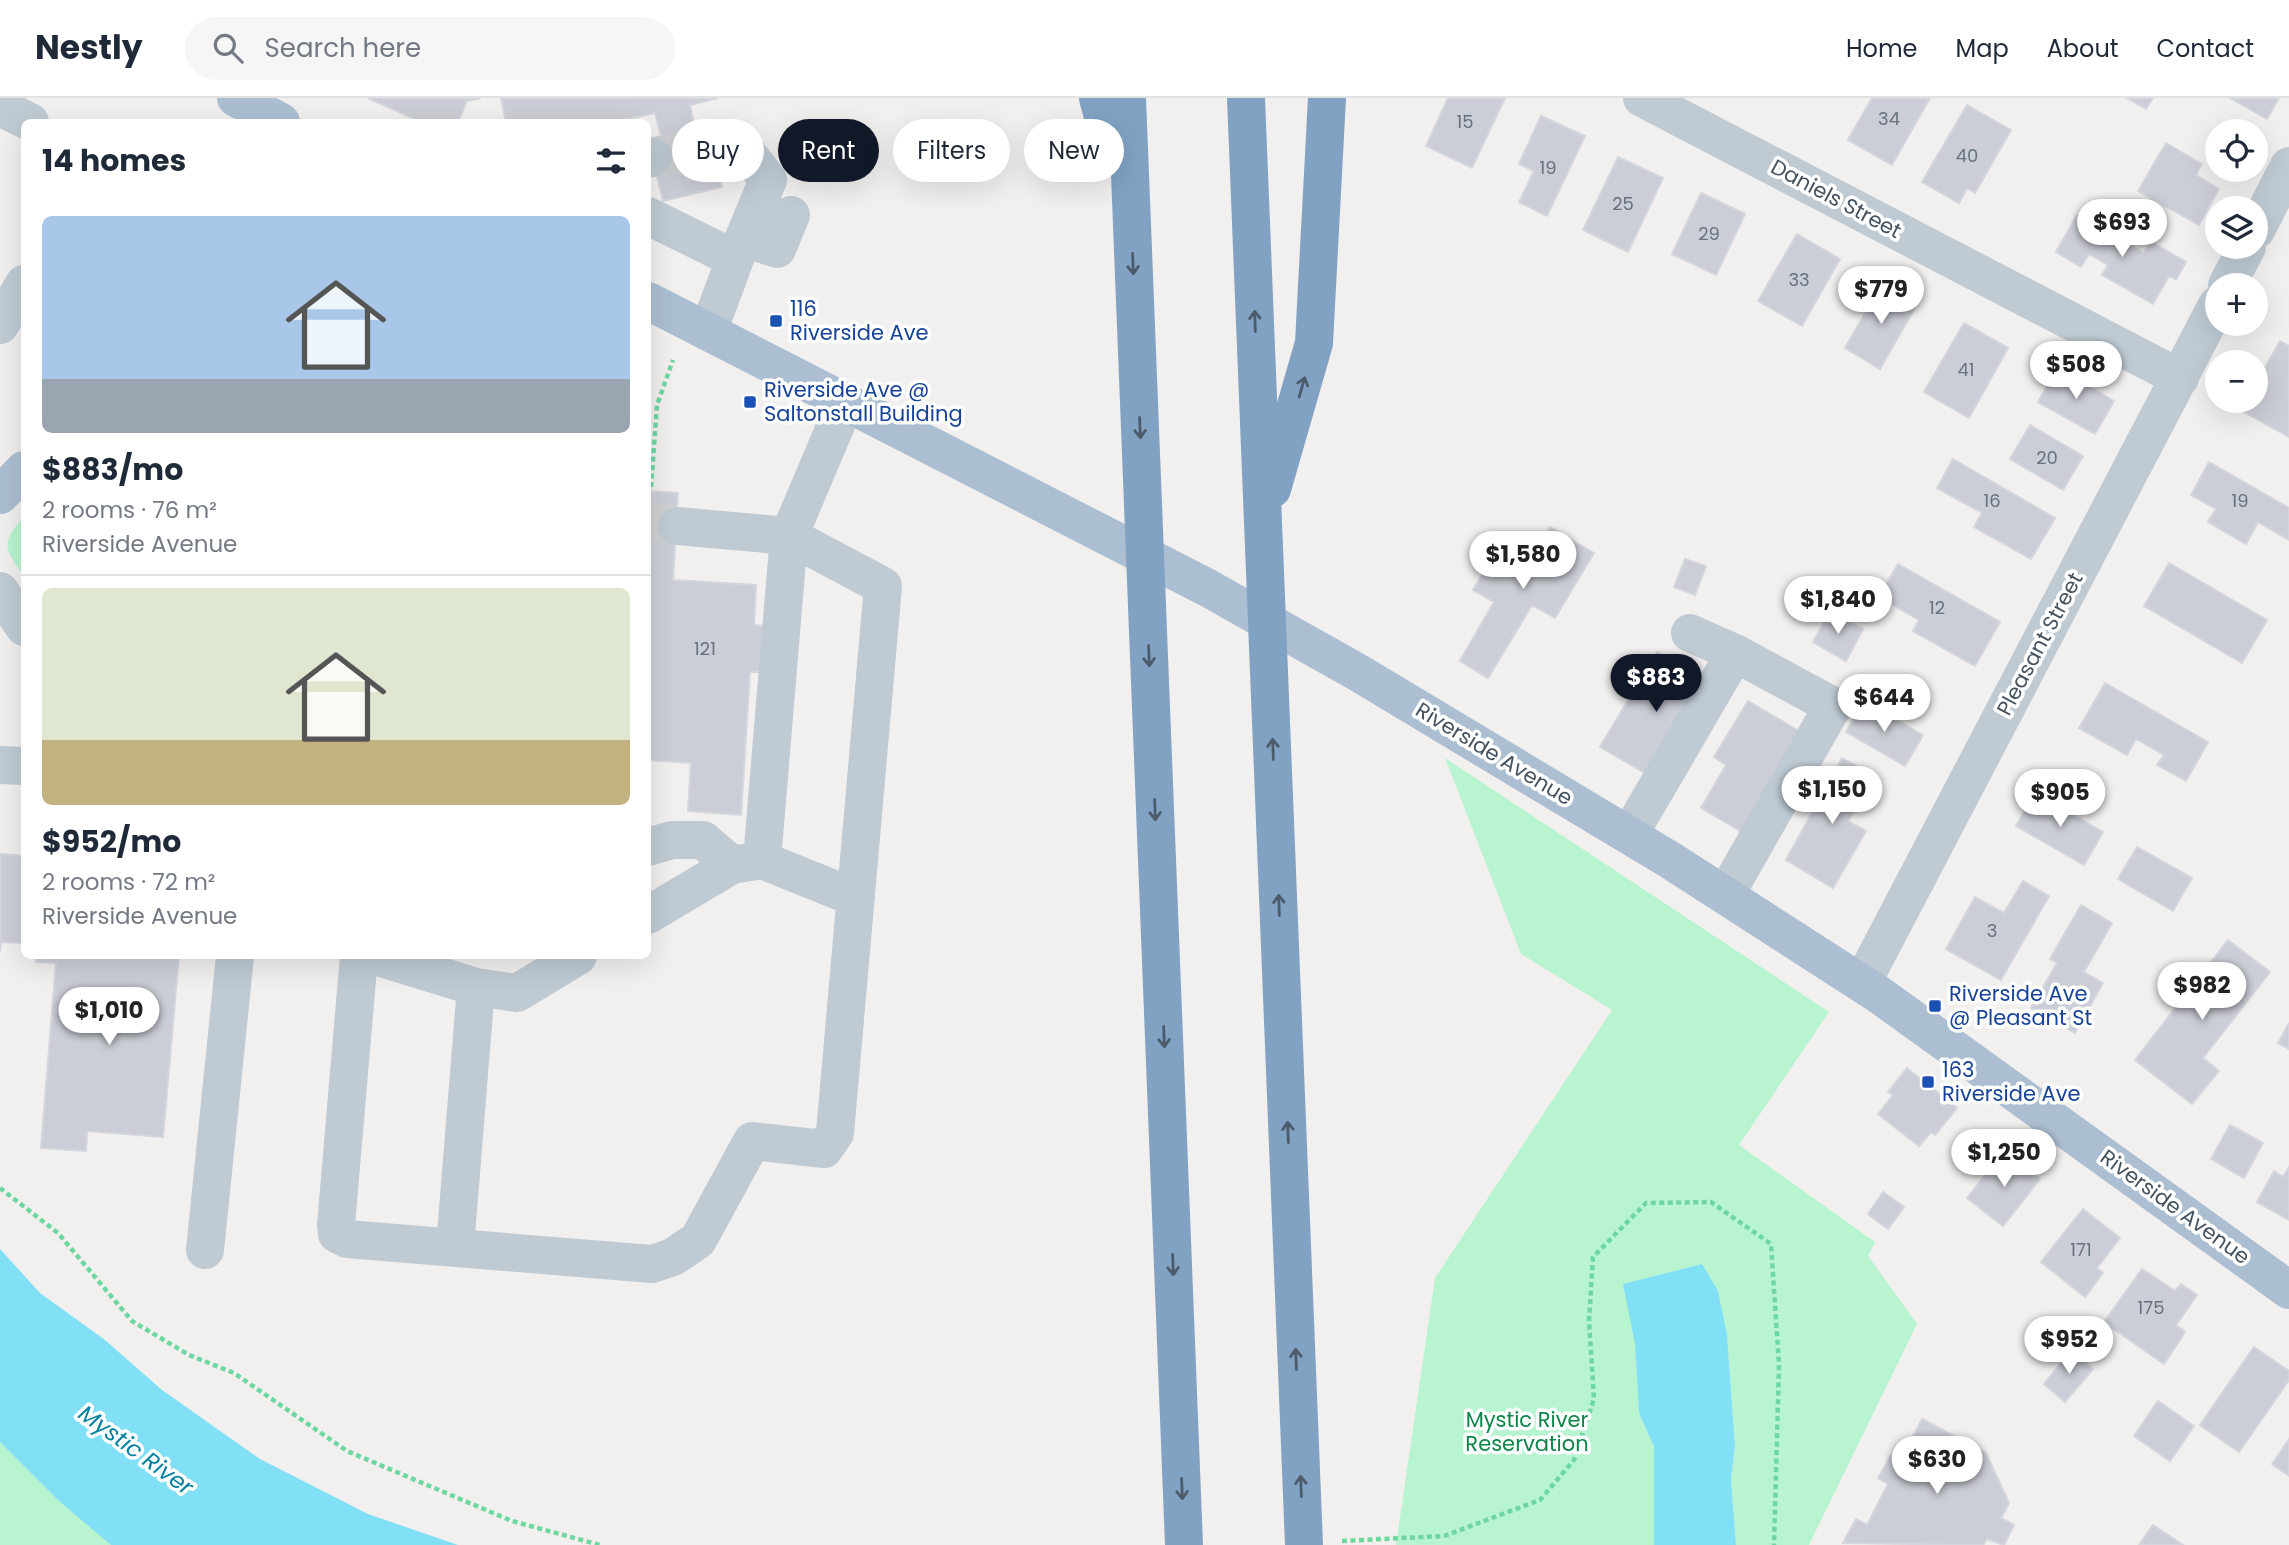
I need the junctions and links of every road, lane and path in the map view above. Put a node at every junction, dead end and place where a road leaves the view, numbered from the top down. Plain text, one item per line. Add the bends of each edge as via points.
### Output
1 (1098, 98) edge
2 (1127, 98) edge
3 (1247, 98) edge
4 (1327, 98) edge
5 (1642, 98) edge
6 (0, 107) edge
7 (24, 119) edge
8 (2289, 166) edge
9 (764, 175) edge
10 (2268, 207) edge
11 (791, 215) dead end
12 (651, 217) edge
13 (1131, 221) junction
14 (740, 249) junction
15 (21, 289) edge
16 (651, 304) edge
17 (0, 325) edge
18 (2205, 329) edge
19 (692, 342) junction
20 (2180, 378) junction
21 (846, 401) junction
22 (1271, 445) junction
23 (21, 473) edge
24 (651, 487) dead end
25 (0, 495) edge
26 (677, 526) tunnel mouth
27 (789, 536) junction
28 (0, 591) edge
29 (21, 622) edge
30 (1690, 634) dead end
31 (1735, 653) junction
32 (0, 765) edge
33 (21, 766) edge
34 (1629, 835) junction
35 (651, 846) edge
36 (747, 863) junction
37 (1726, 894) junction
38 (856, 898) junction
39 (651, 913) edge
40 (235, 959) edge
41 (359, 959) edge
42 (384, 959) edge
43 (573, 959) edge
44 (1862, 983) junction
45 (476, 988) junction
46 (0, 1188) edge
47 (454, 1247) junction
48 (205, 1250) dead end
49 (2289, 1290) edge
50 (1319, 1543) edge
51 (600, 1545) edge
52 (1184, 1545) edge
53 (1774, 1545) edge

1 - 13 highway
2 - 13 highway
22 -> 3 highway
22 -> 4 highway via 1314,343
5 - 20 street, Daniels Street
6 - 7 street
8 - 10 street
9 - 14 street via 768,180
11 - 14 street via 776,249
12 - 14 street
13 -> 52 highway
14 - 19 street
15 - 17 street
16 - 19 main road, Riverside Avenue
18 - 20 street, Pleasant Street
19 - 21 main road, Riverside Avenue
19 - 24 path via 657,405
20 - 44 street, Pleasant Street
21 - 27 street
21 - 34 main road, Riverside Avenue via 1208,588
50 -> 22 highway via 1299,1427 1263,520
23 - 25 main road
26 - 27 street
27 - 36 street
27 - 38 street via 884,586
28 - 29 street
30 - 31 street
31 - 34 street
31 - 37 street via 1833,706
32 - 33 street
34 - 37 main road, Riverside Avenue
35 - 36 street via 672,840 703,840
36 - 38 street
36 - 39 street
37 - 44 main road, Riverside Avenue
38 - 47 street via 835,1133 824,1149 752,1141 698,1240 673,1258 652,1264
40 - 48 street
41 - 47 street via 337,1234 347,1239
42 - 45 street
43 - 45 street via 517,993
44 - 49 main road, Riverside Avenue
45 - 47 street
46 - 51 path via 58,1233 132,1321 189,1355 234,1373 346,1451 512,1521
50 - 53 path via 1444,1536 1540,1500 1574,1460 1594,1399 1589,1321 1593,1257 1646,1203 1711,1202 1771,1244 1779,1365

